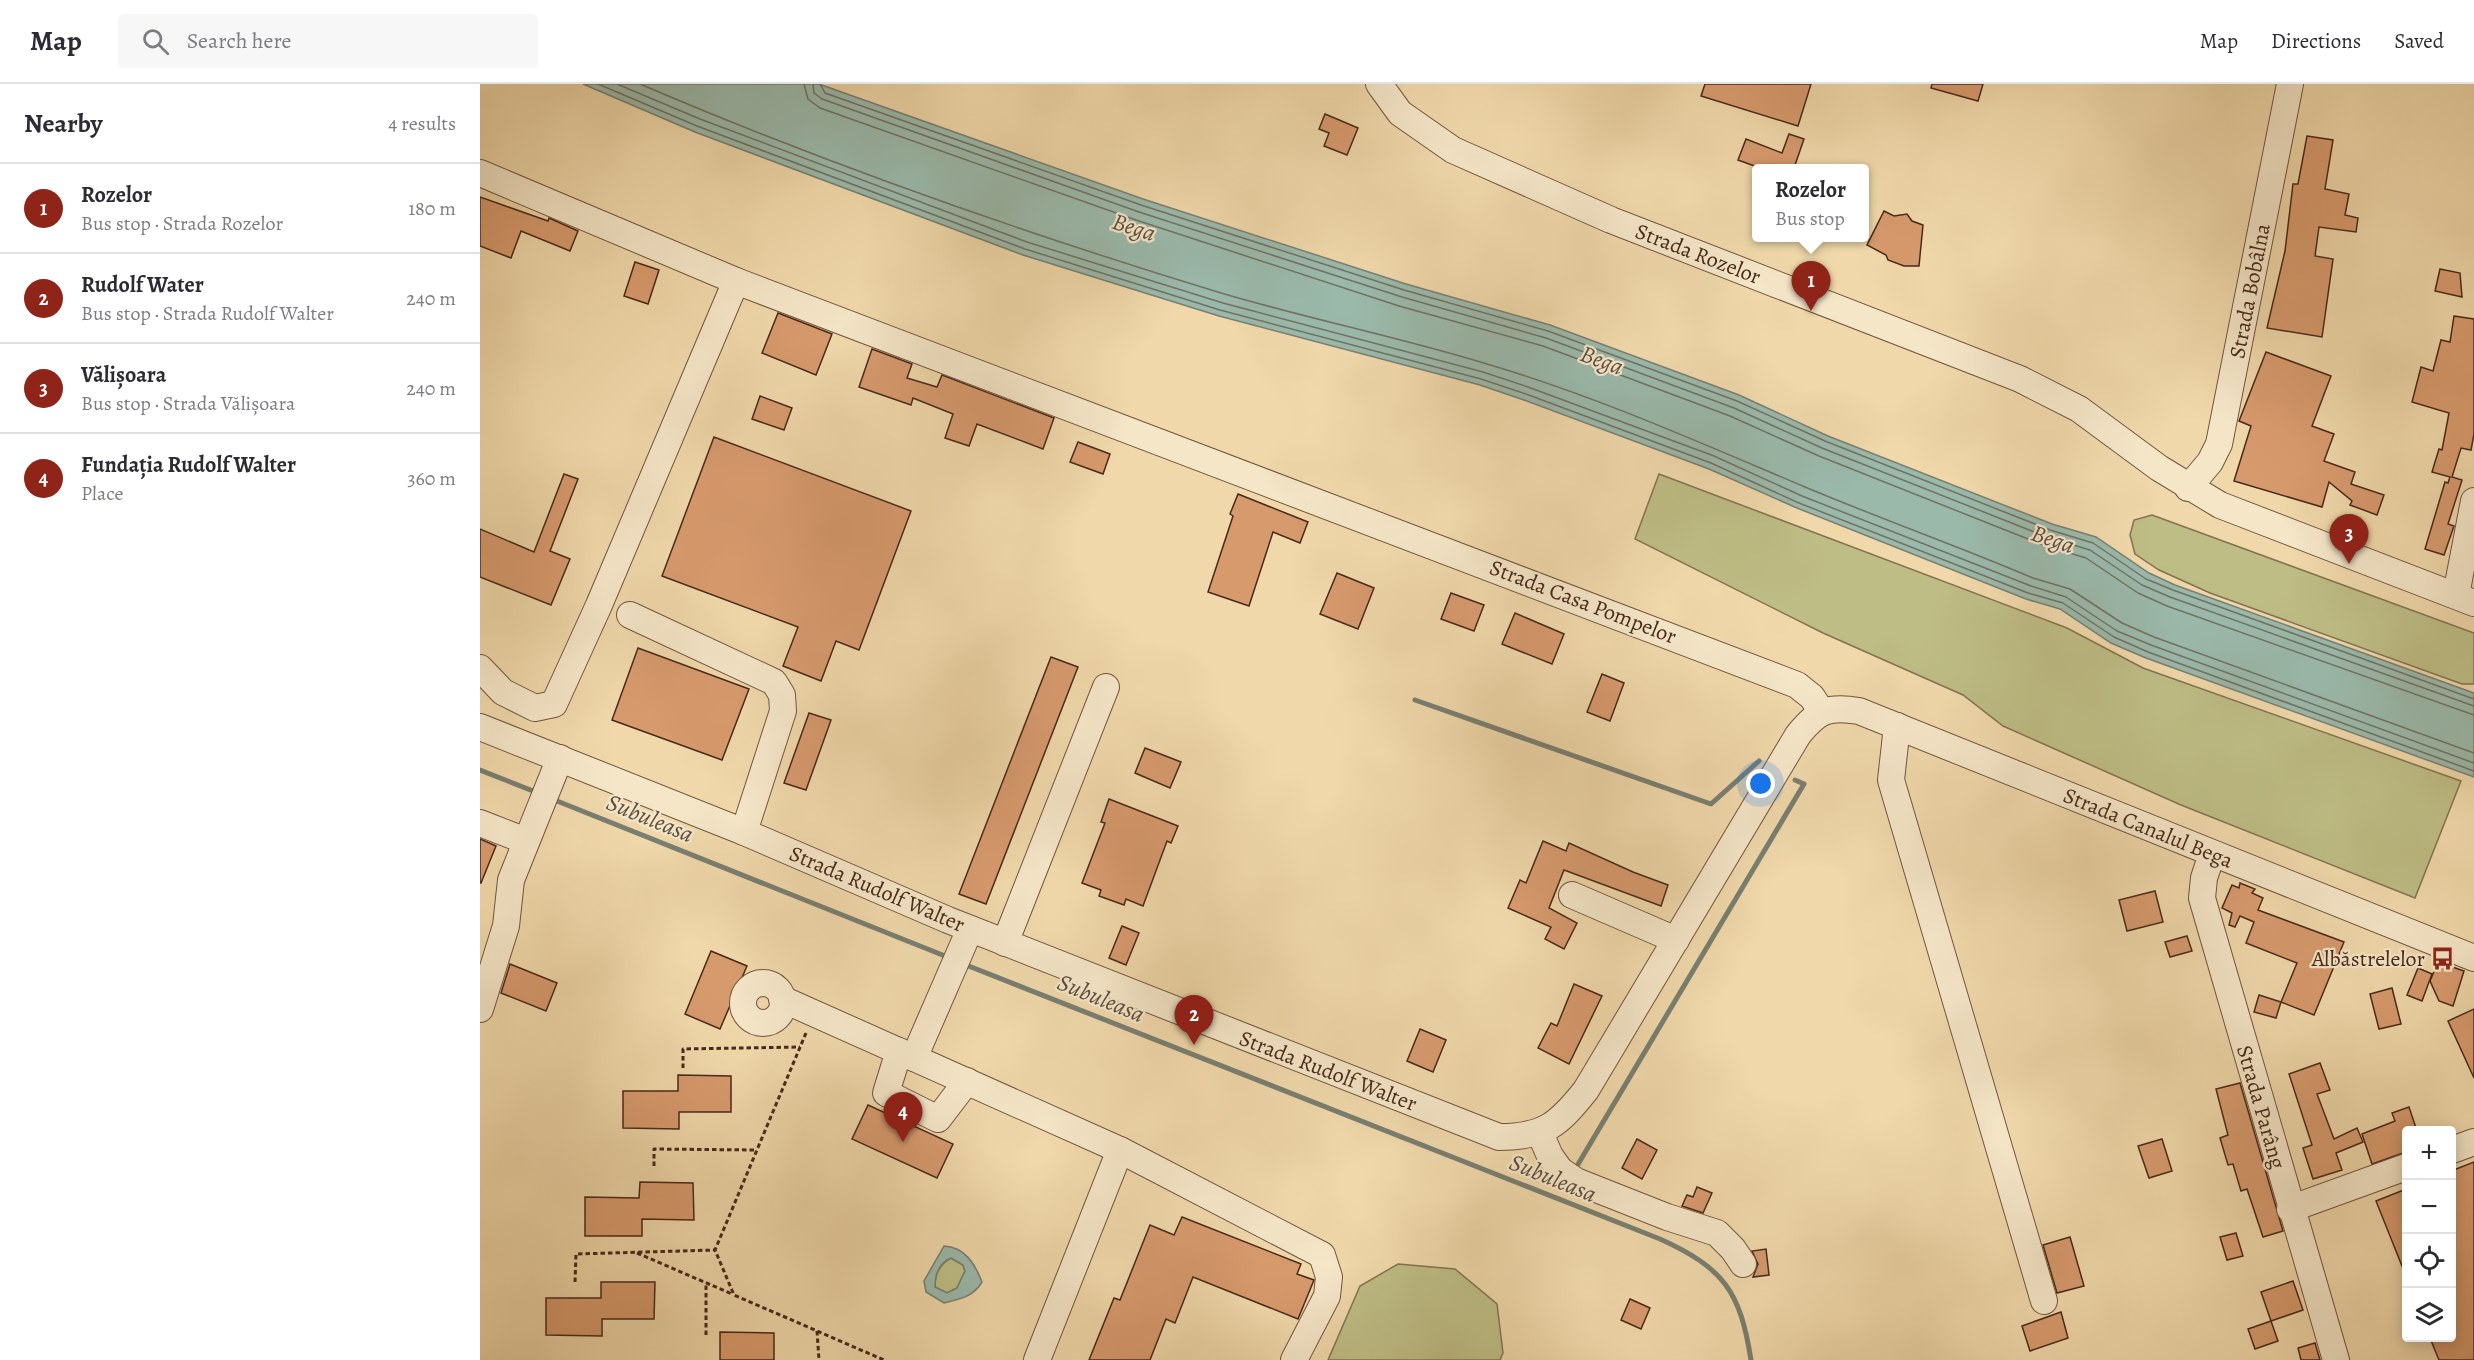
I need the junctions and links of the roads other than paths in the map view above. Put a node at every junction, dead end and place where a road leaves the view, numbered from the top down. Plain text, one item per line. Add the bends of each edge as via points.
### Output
1 (1379, 84) edge
2 (2290, 84) edge
3 (480, 173) edge
4 (736, 281) junction
5 (2188, 488) junction
6 (2474, 501) edge
7 (2465, 599) edge
8 (630, 615) dead end
9 (480, 668) edge
10 (1106, 687) dead end
11 (1821, 711) junction
12 (1897, 726) junction
13 (480, 727) edge
14 (555, 769) junction
15 (480, 823) edge
16 (744, 832) junction
17 (526, 841) junction
18 (2212, 854) junction
19 (1572, 895) dead end
20 (968, 934) junction
21 (1676, 940) junction
22 (1005, 943) junction
23 (2474, 958) edge
24 (782, 999) dead end
25 (480, 1010) edge
26 (907, 1054) junction
27 (967, 1081) junction
28 (1540, 1133) junction
29 (2474, 1142) edge
30 (2456, 1148) edge
31 (1120, 1150) junction
32 (2402, 1168) edge
33 (2290, 1209) junction
34 (1743, 1264) dead end
35 (2044, 1301) dead end
36 (1037, 1360) edge
37 (1294, 1360) edge
38 (2336, 1360) edge

1 - 5 street, Strada Rozelor via 1400,113 1453,150 1611,220 2020,379 2079,409
2 - 5 street, Strada Bobâlna via 2219,444 2210,462
3 - 4 street, Strada Casa Pompelor
4 - 9 street via 554,704 535,708 503,692
4 - 11 street, Strada Casa Pompelor via 1797,685
5 - 7 street, Strada Rozelor via 2220,505
6 - 7 street
8 - 16 street via 774,682 782,695 783,711
10 - 22 street
11 - 12 street, Strada Canalul Bega via 1839,707
11 - 21 street, Strada Rudolf Walter via 1798,735
12 - 18 street, Strada Canalul Bega
12 - 35 street via 1891,780
13 - 14 street, Strada Rudolf Walter
14 - 16 street, Strada Rudolf Walter
14 - 17 street
15 - 17 street
16 - 20 street, Strada Rudolf Walter
17 - 25 street via 511,880 506,926
18 - 23 street, Strada Canalul Bega
18 - 33 street, Strada Parâng via 2202,898
19 - 21 street
20 - 22 street, Strada Rudolf Walter
20 - 26 street via 940,1000
21 - 28 street, Strada Rudolf Walter via 1587,1090 1555,1125
22 - 28 street, Strada Rudolf Walter via 1476,1130 1499,1137
24 - 26 street
26 - 27 street
26 - 27 street via 886,1093 938,1119
27 - 31 street
28 - 34 street via 1560,1170 1576,1181 1717,1233
29 - 30 street
31 - 36 street
31 - 37 street via 1322,1255 1329,1277 1327,1296
32 - 33 street
33 - 38 street, Strada Parâng

